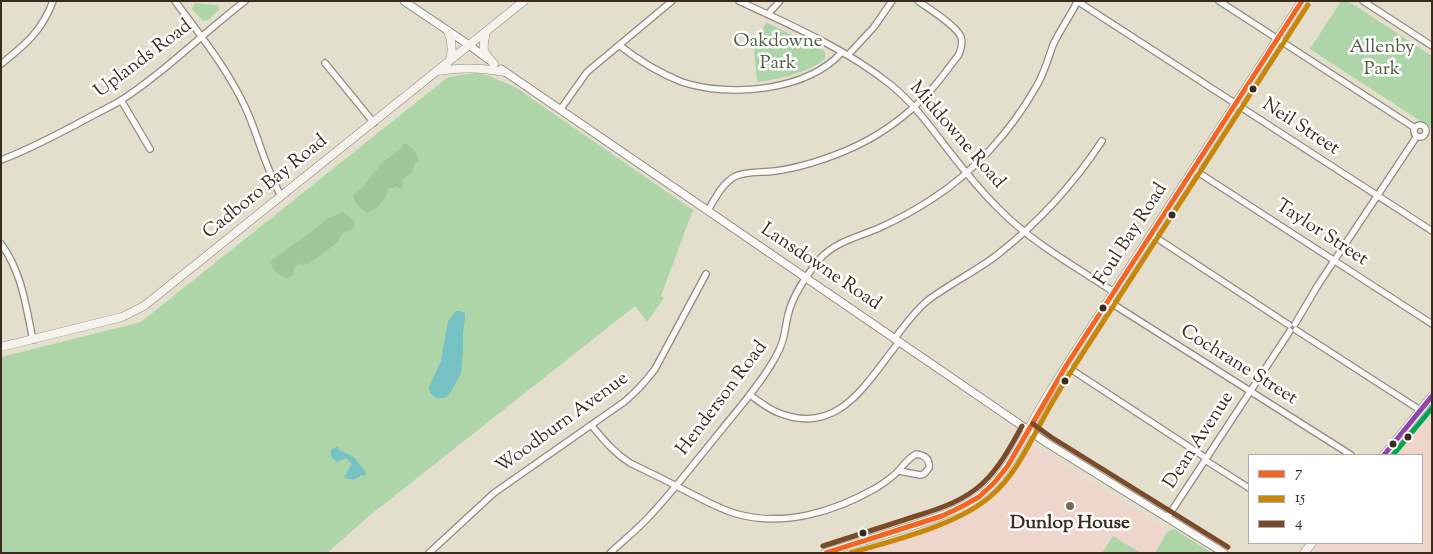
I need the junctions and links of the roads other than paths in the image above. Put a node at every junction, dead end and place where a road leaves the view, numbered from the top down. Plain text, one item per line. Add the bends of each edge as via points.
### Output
1 (53, 1) edge
2 (175, 1) edge
3 (245, 1) edge
4 (404, 1) edge
5 (524, 1) edge
6 (672, 1) edge
7 (739, 1) edge
8 (780, 1) edge
9 (892, 1) edge
10 (918, 1) edge
11 (1077, 1) edge
12 (1219, 1) edge
13 (1302, 1) edge
14 (1363, 1) edge
15 (768, 14) junction
16 (448, 31) junction
17 (486, 32) junction
18 (202, 37) junction
19 (1278, 39) junction
20 (469, 45) junction
21 (619, 45) junction
22 (1432, 46) edge
23 (845, 53) junction
24 (450, 60) junction
25 (325, 63) dead end
26 (1, 64) edge
27 (494, 64) junction
28 (436, 72) junction
29 (505, 72) junction
30 (121, 100) junction
31 (1235, 104) junction
32 (914, 106) junction
33 (560, 110) junction
34 (374, 122) junction
35 (1415, 128) junction
36 (1425, 134) junction
37 (1417, 136) junction
38 (1432, 139) edge
39 (1102, 141) dead end
40 (150, 149) dead end
41 (1, 160) edge
42 (1193, 170) junction
43 (966, 173) junction
44 (1377, 195) junction
45 (281, 196) junction
46 (708, 210) junction
47 (1432, 231) edge
48 (1024, 232) junction
49 (1152, 235) junction
50 (1, 244) edge
51 (1334, 260) junction
52 (706, 274) dead end
53 (805, 277) junction
54 (1114, 292) junction
55 (1108, 301) junction
56 (1432, 324) edge
57 (1292, 328) junction
58 (33, 340) junction
59 (897, 340) junction
60 (1, 348) edge
61 (1066, 366) junction
62 (1250, 392) junction
63 (750, 394) junction
64 (1432, 396) edge
65 (1420, 410) junction
66 (591, 425) junction
67 (1029, 430) junction
68 (1349, 454) edge
69 (1385, 454) edge
70 (1206, 459) junction
71 (899, 471) junction
72 (676, 486) junction
73 (1248, 487) edge
74 (1168, 518) junction
75 (438, 550) edge
76 (429, 553) edge
77 (610, 553) edge
78 (825, 553) edge
79 (1224, 553) edge

1 - 26 street via 32,38
2 - 18 street
3 - 18 street, Uplands Road
4 - 16 street, Lansdowne Road
5 - 17 main road, Cadboro Bay Road
6 - 21 street
7 - 15 street, Middowne Road
8 - 15 street
9 - 23 street via 874,27
10 - 32 street via 958,32 962,44 958,56
11 - 31 street, Neil Street
11 - 43 street, Henderson Road via 1028,101 1003,134
12 - 19 street
13 - 19 main road, Foul Bay Road
14 - 22 street
15 - 23 street, Middowne Road
16 - 20 street, Lansdowne Road
16 - 24 main road via 452,46
17 - 20 main road, Cadboro Bay Road
17 - 27 main road via 483,50
18 - 30 street, Uplands Road
18 - 45 street via 246,109
19 - 31 main road, Foul Bay Road
19 - 35 street
20 - 24 main road, Cadboro Bay Road
20 - 27 street, Lansdowne Road
21 - 23 street via 646,65 683,82 736,90 791,82
21 - 33 street via 587,72
23 - 32 street, Middowne Road via 892,85
24 - 28 main road, Cadboro Bay Road
25 - 34 street
27 - 29 street, Lansdowne Road
28 - 29 main road via 466,68
28 - 34 main road, Cadboro Bay Road
29 - 33 street, Lansdowne Road
30 - 40 street
30 - 41 street, Uplands Road via 55,136
31 - 42 main road, Foul Bay Road
31 - 44 street, Neil Street
32 - 43 street, Middowne Road
32 - 46 street via 876,136 846,150 808,164 735,177 724,186
33 - 46 street, Lansdowne Road
34 - 45 main road, Cadboro Bay Road
35 - 36 street via 1423,126
35 - 37 street
36 - 37 street
36 - 38 street
37 - 44 street, Dean Avenue
39 - 48 street via 1069,187
42 - 49 main road, Foul Bay Road
42 - 51 street, Taylor Street
43 - 48 street, Middowne Road
43 - 53 street, Henderson Road via 902,217 834,247
44 - 47 street, Neil Street
44 - 51 street, Dean Avenue
45 - 58 main road, Cadboro Bay Road via 144,306 122,318
46 - 53 street, Lansdowne Road
48 - 54 street, Middowne Road
48 - 59 street via 976,270 926,302 910,318
49 - 54 main road, Foul Bay Road
49 - 57 street
50 - 58 street via 21,283
51 - 56 street, Taylor Street
51 - 57 street, Dean Avenue
52 - 66 street, Woodburn Avenue via 645,382 624,402
53 - 59 street, Lansdowne Road
53 - 63 street, Henderson Road via 792,301 780,349
54 - 55 main road, Foul Bay Road
55 - 61 main road, Foul Bay Road
55 - 62 street, Cochrane Street
57 - 62 street, Dean Avenue
57 - 65 street
58 - 60 main road, Cadboro Bay Road
59 - 63 street via 857,395 847,405 826,416 792,418
59 - 67 street, Lansdowne Road
61 - 67 main road, Foul Bay Road
61 - 70 street
62 - 68 street, Cochrane Street
62 - 70 street, Dean Avenue
63 - 72 street, Henderson Road
64 - 65 main road
65 - 69 main road
66 - 72 street via 620,456
66 - 75 street, Woodburn Avenue via 494,493
67 - 74 street, Lansdowne Road
67 - 78 main road, Foul Bay Road via 998,479 974,500 935,518
70 - 73 street
70 - 74 street, Dean Avenue
71 - 71 street via 924,474 929,468 929,461 926,456 916,454
71 - 72 street via 877,487 838,506 800,517 777,519 732,512
72 - 77 street, Henderson Road
74 - 79 street, Lansdowne Road
75 - 76 street, Woodburn Avenue

